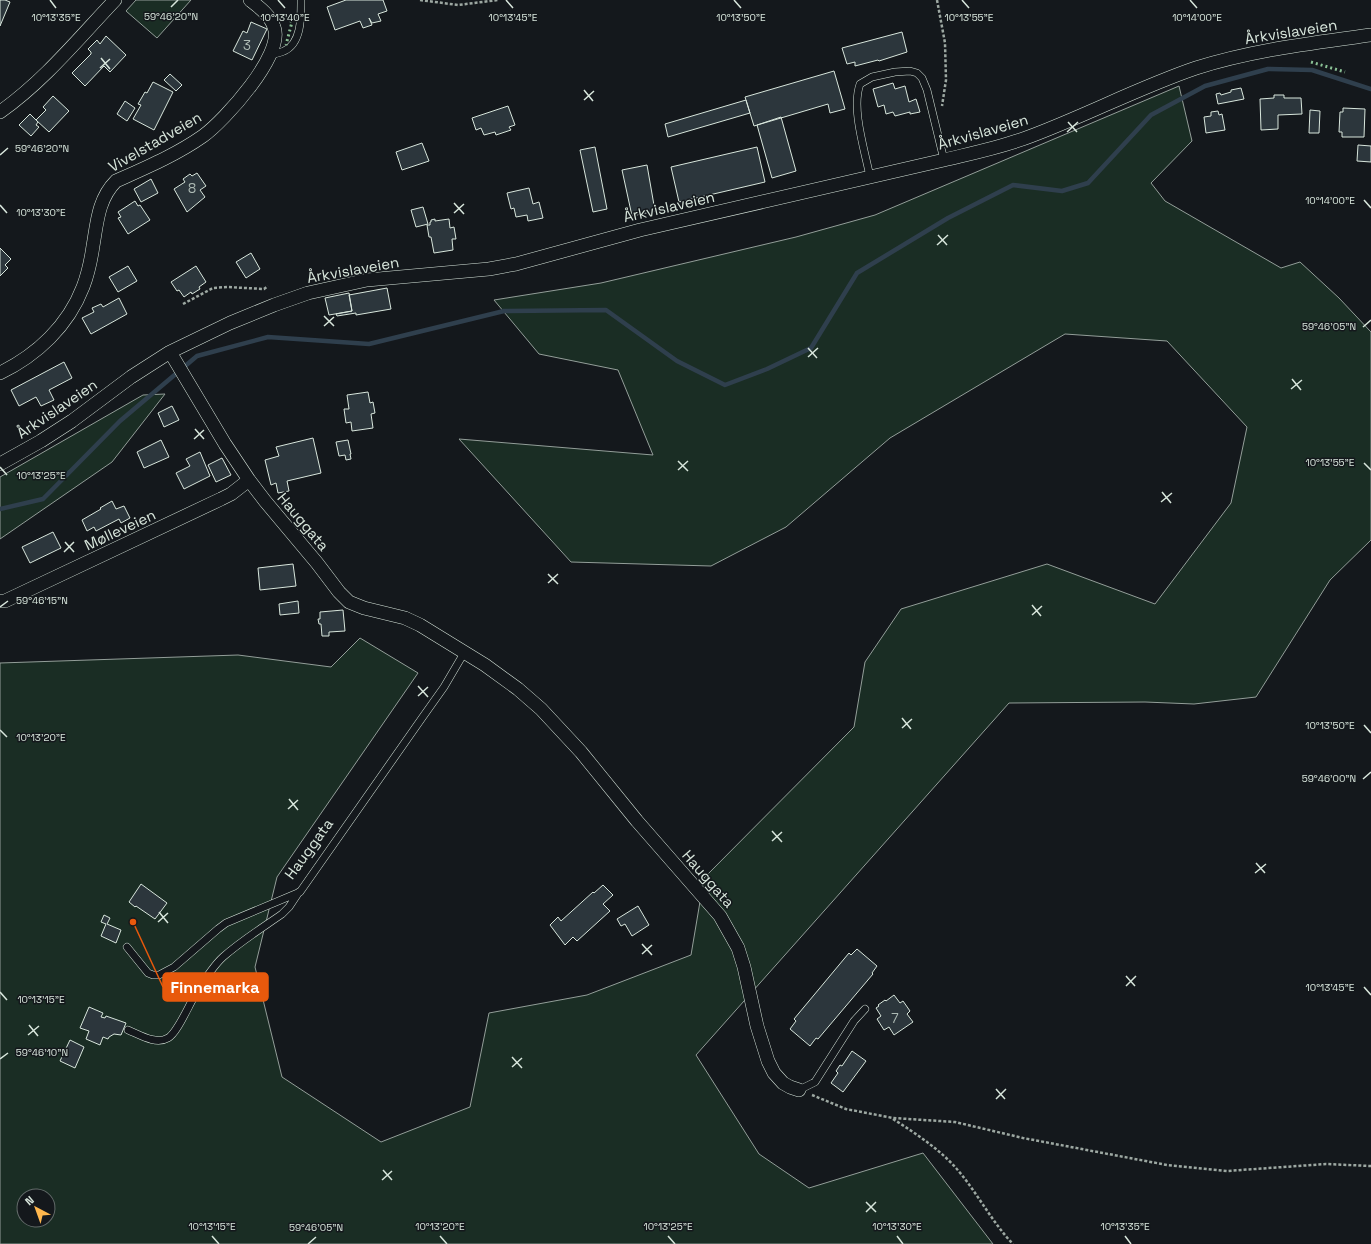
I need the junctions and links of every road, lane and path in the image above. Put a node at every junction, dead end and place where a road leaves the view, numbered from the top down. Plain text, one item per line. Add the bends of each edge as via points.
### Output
1 (115, 0) edge
2 (250, 0) edge
3 (301, 0) edge
4 (420, 0) edge
5 (498, 0) edge
6 (937, 0) edge
7 (1371, 35) edge
8 (269, 56) junction
9 (942, 109) dead end
10 (0, 112) edge
11 (944, 160) junction
12 (870, 177) junction
13 (268, 286) dead end
14 (183, 304) dead end
15 (176, 362) junction
16 (0, 373) edge
17 (0, 464) edge
18 (249, 480) junction
19 (0, 601) edge
20 (464, 653) junction
21 (300, 892) junction
22 (127, 947) dead end
23 (864, 1009) dead end
24 (128, 1030) dead end
25 (799, 1090) junction
26 (893, 1118) junction
27 (1371, 1166) edge
28 (1014, 1244) edge

1 - 10 street via 52,68
2 - 8 street, Vivelstadveien via 263,10 275,28 275,38
3 - 8 lane via 297,35 288,49
4 - 5 path via 458,5
6 - 9 path via 945,43 946,80
7 - 11 street, Årkvislaveien via 1282,47 1197,68 1030,137
8 - 16 street, Vivelstadveien via 240,100 208,132 112,185 100,209 84,286 78,301 64,323 45,342 25,359
11 - 12 street, Årkvislaveien
11 - 12 lane via 928,90 922,78 910,71 872,77 860,84 856,99
12 - 15 street, Årkvislaveien via 640,230 489,269 367,280 316,291 230,323
13 - 14 path via 264,289 214,288
15 - 17 street, Årkvislaveien via 131,377 72,421
15 - 18 street, Hauggata
18 - 19 street, Mølleveien via 222,500 5,601
18 - 20 street, Hauggata via 349,602 420,625
20 - 21 lane, Hauggata via 444,687
20 - 25 street, Hauggata via 518,689 561,729 720,916 738,948 768,1061 783,1083
21 - 22 lane, Hauggata via 226,923 174,967 159,975 148,974
21 - 24 lane via 282,914 218,962 171,1037 156,1041
23 - 25 lane via 815,1082
25 - 26 path via 846,1109
26 - 27 path via 955,1122 1023,1138 1167,1165 1227,1171 1326,1164
26 - 28 path via 930,1143 956,1168 1002,1232

